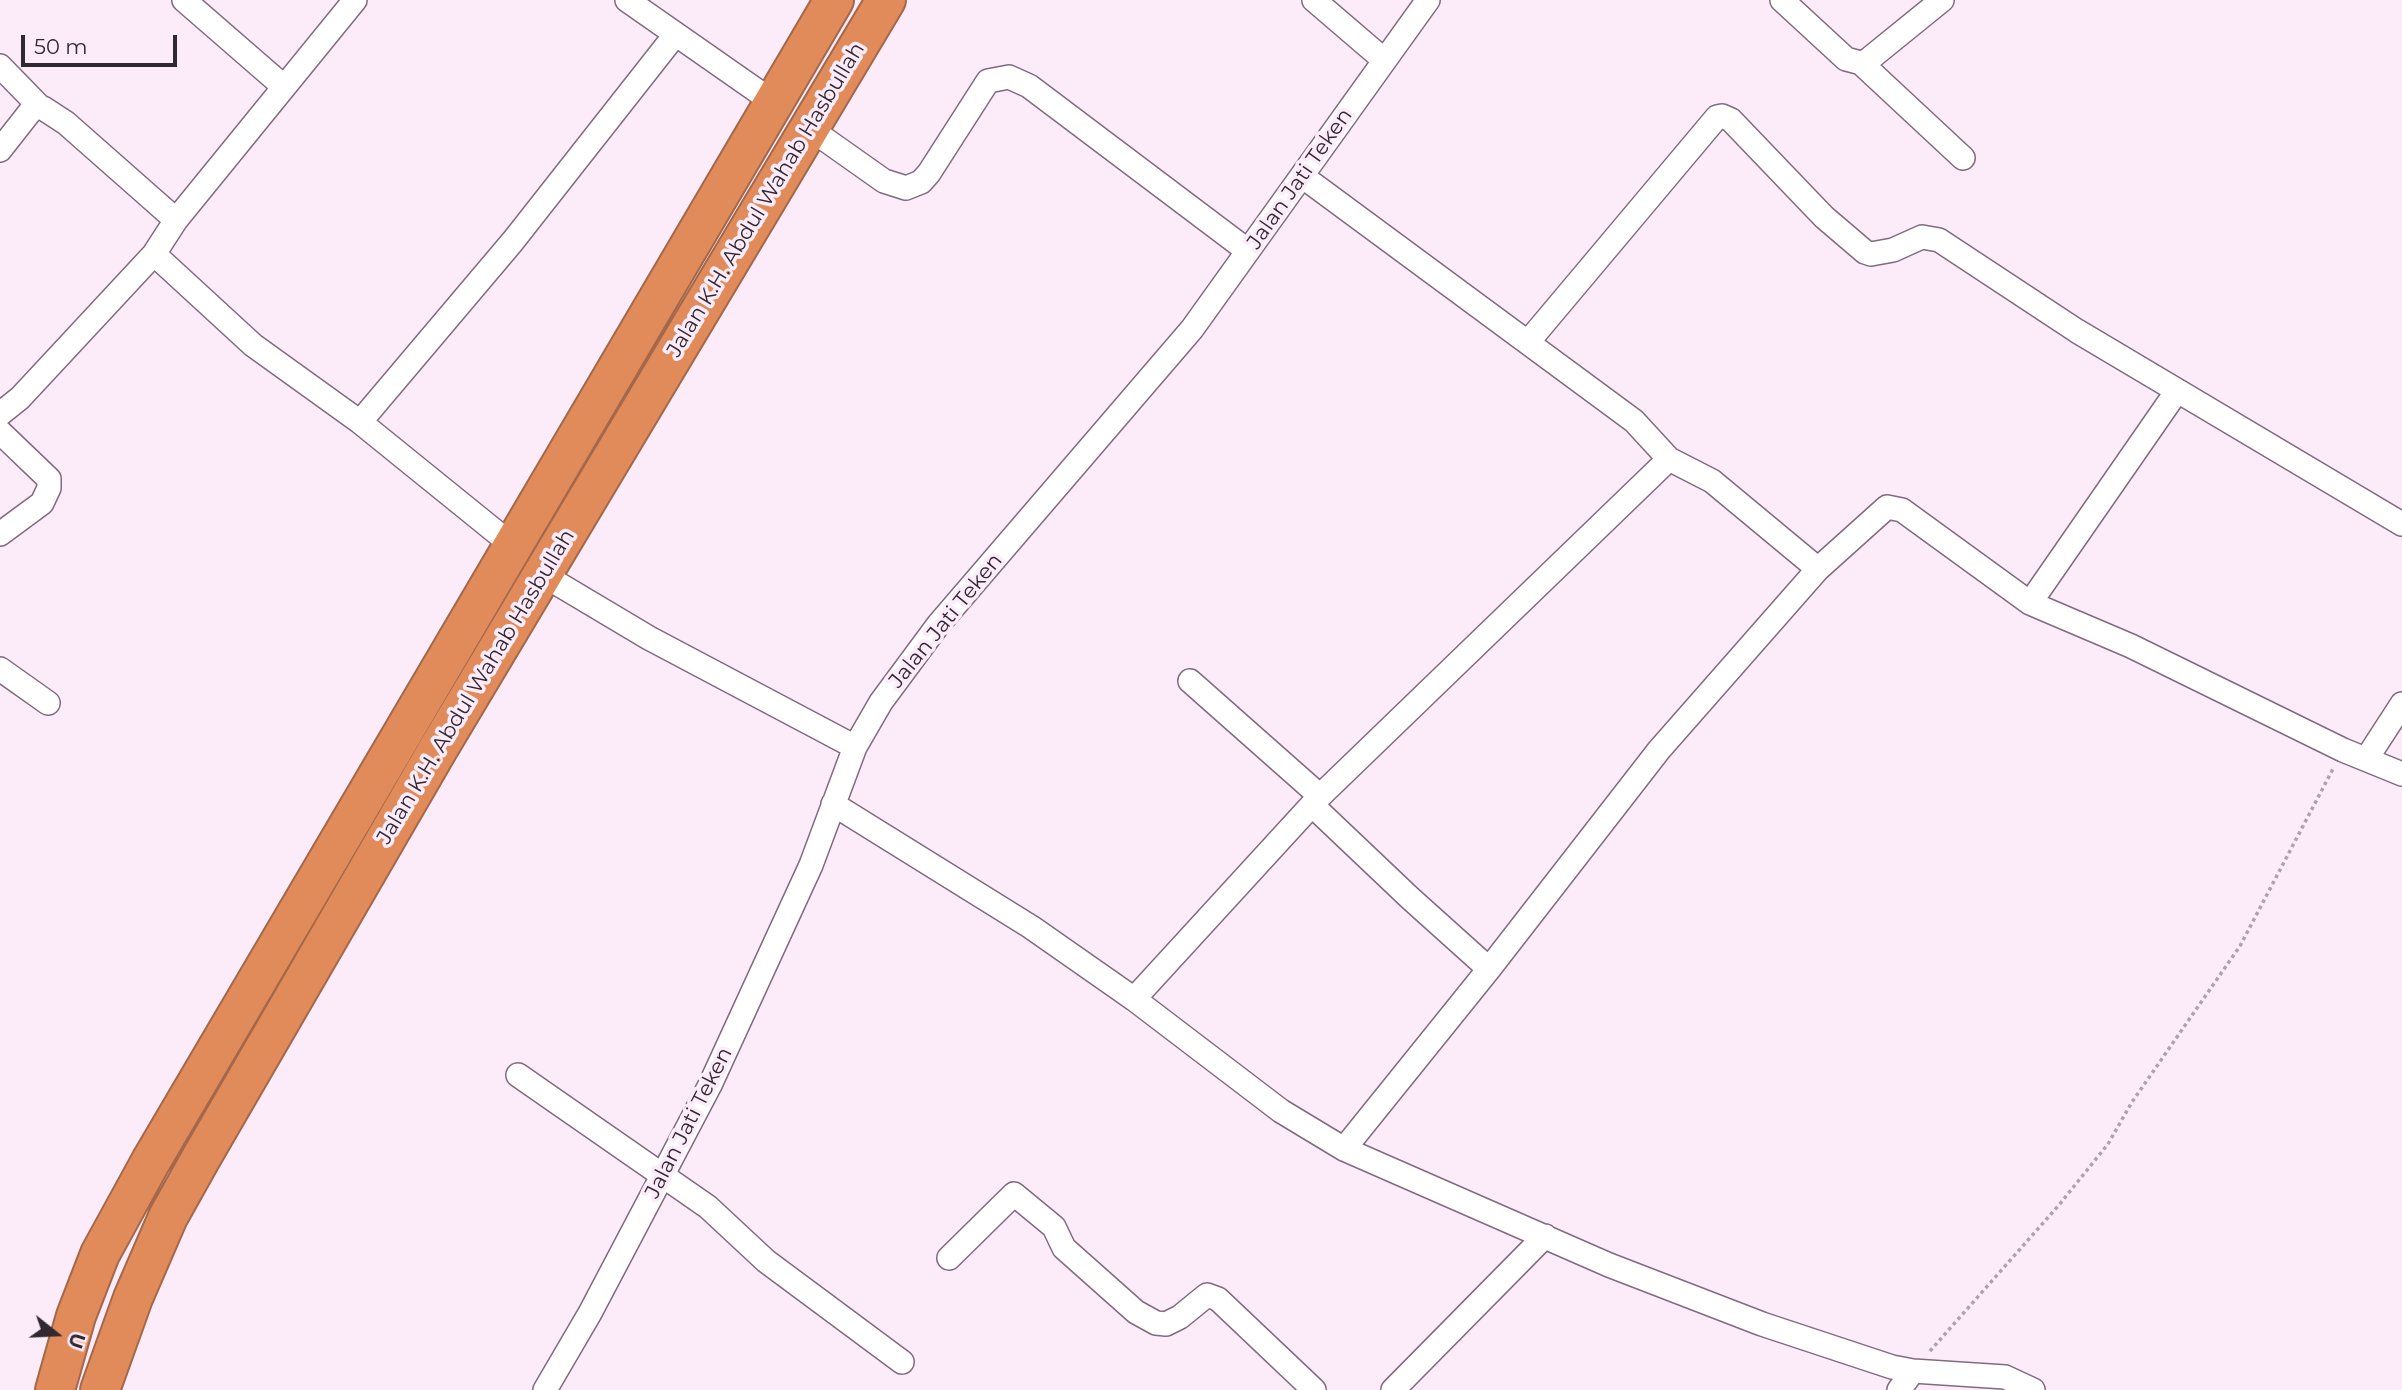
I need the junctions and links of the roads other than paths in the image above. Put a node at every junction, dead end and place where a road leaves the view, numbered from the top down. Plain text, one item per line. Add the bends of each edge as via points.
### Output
1 (184, 0) edge
2 (355, 0) edge
3 (627, 0) edge
4 (834, 0) edge
5 (886, 0) edge
6 (1314, 0) edge
7 (1428, 0) edge
8 (1782, 0) edge
9 (1942, 0) edge
10 (675, 35) junction
11 (1384, 60) junction
12 (1861, 63) junction
13 (0, 66) edge
14 (283, 86) junction
15 (773, 102) junction
16 (40, 107) junction
17 (809, 128) junction
18 (0, 150) edge
19 (1962, 158) dead end
20 (1302, 176) junction
21 (176, 220) junction
22 (1248, 251) junction
23 (154, 254) junction
24 (1528, 342) junction
25 (2177, 391) junction
26 (0, 414) edge
27 (360, 422) junction
28 (0, 432) edge
29 (1669, 459) junction
30 (2402, 524) edge
31 (0, 534) edge
32 (512, 545) junction
33 (551, 560) junction
34 (1818, 569) junction
35 (2030, 603) junction
36 (0, 669) edge
37 (1190, 681) dead end
38 (48, 703) dead end
39 (2402, 704) edge
40 (401, 734) junction
41 (855, 747) junction
42 (2367, 758) junction
43 (2402, 774) edge
44 (410, 796) junction
45 (1316, 800) junction
46 (833, 804) junction
47 (1489, 969) junction
48 (1134, 999) junction
49 (222, 1039) junction
50 (518, 1075) dead end
51 (1344, 1149) junction
52 (665, 1175) junction
53 (1545, 1236) junction
54 (949, 1258) dead end
55 (902, 1362) dead end
56 (1913, 1371) junction
57 (55, 1390) edge
58 (100, 1390) edge
59 (545, 1390) edge
60 (1314, 1390) edge
61 (1393, 1390) edge
62 (1899, 1390) edge
63 (2033, 1390) edge

1 - 14 street
2 - 14 street
3 - 10 street
4 - 15 highway, Jalan K.H. Abdul Wahab Hasbullah
5 - 17 highway, Jalan K.H. Abdul Wahab Hasbullah
6 - 11 street
7 - 11 street, Jalan Jati Teken
8 - 12 street via 1846,59
9 - 12 street
10 - 15 street
10 - 27 street via 513,242
11 - 20 street, Jalan Jati Teken
12 - 19 street
13 - 16 street
14 - 21 street
15 - 32 highway, Jalan K.H. Abdul Wahab Hasbullah
16 - 18 street via 20,121
16 - 21 street via 66,122
17 - 22 street via 884,181 906,188 929,173 988,81 1009,77 1029,86
17 - 33 highway, Jalan K.H. Abdul Wahab Hasbullah
20 - 22 street, Jalan Jati Teken
20 - 24 street
21 - 23 street
22 - 41 street, Jalan Jati Teken via 1170,355 915,653
23 - 26 street
23 - 27 street via 253,345
24 - 25 street via 1721,116 1731,120 1824,217 1865,252 1893,250 1922,237 1939,240
24 - 29 street via 1634,421
25 - 30 street
25 - 35 street
27 - 32 street
28 - 31 street via 49,479 42,502
29 - 34 street via 1712,481
29 - 45 street
32 - 40 highway, Jalan K.H. Abdul Wahab Hasbullah
33 - 40 highway via 539,568 506,614 426,742 413,751 403,745
33 - 41 street via 555,582 649,638
33 - 44 highway, Jalan K.H. Abdul Wahab Hasbullah
34 - 35 street via 1883,509 1891,507 1902,510
34 - 47 street via 1659,750
35 - 42 street
36 - 38 street
37 - 45 street
39 - 42 street
40 - 49 highway, Jalan K.H. Abdul Wahab Hasbullah
41 - 46 street, Jalan Jati Teken
42 - 43 street
44 - 49 highway via 396,775 384,782 261,992
44 - 58 highway, Jalan K.H. Abdul Wahab Hasbullah via 168,1217
45 - 47 street via 1410,898
45 - 48 street
46 - 48 street via 974,890
46 - 52 street, Jalan Jati Teken via 795,901
47 - 51 street
48 - 51 street via 1281,1111
49 - 57 highway, Jalan K.H. Abdul Wahab Hasbullah via 100,1254
50 - 52 street
51 - 53 street
52 - 55 street via 708,1207 766,1261
52 - 59 street, Jalan Jati Teken
53 - 56 street via 1762,1324
53 - 61 street
54 - 60 street via 1014,1194 1054,1227 1064,1248 1136,1312 1166,1324 1208,1295 1218,1299
56 - 62 street
56 - 63 street via 2005,1377

